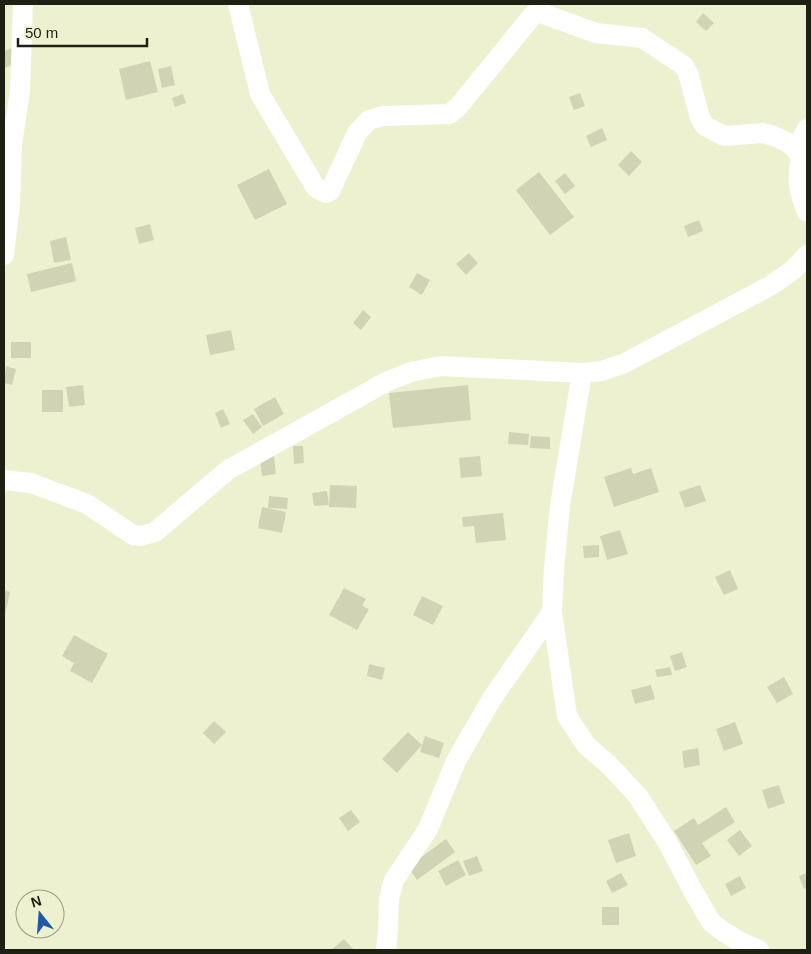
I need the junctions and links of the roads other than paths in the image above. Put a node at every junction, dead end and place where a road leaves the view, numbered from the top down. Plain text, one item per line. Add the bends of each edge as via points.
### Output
1 (23, 4) edge
2 (238, 4) edge
3 (807, 130) edge
4 (801, 158) edge
5 (807, 212) edge
6 (4, 256) edge
7 (807, 256) edge
8 (582, 373) junction
9 (4, 480) edge
10 (552, 612) junction
11 (737, 946) edge
12 (386, 950) edge
13 (759, 950) edge

1 - 6 street via 20,91 12,144
2 - 4 street via 260,94 316,188 326,193 330,191 357,133 369,120 383,116 449,114 534,14 541,13 596,34 642,38 683,65 705,126 724,136 768,135 789,143
3 - 4 street
4 - 5 street via 798,185
7 - 8 street via 770,286 689,330 623,364 601,372
8 - 9 street via 440,366 411,372 386,382 228,470 155,532 141,536 87,504 31,483
8 - 10 street via 560,506
10 - 11 street via 567,716 586,746 638,796 711,922
10 - 12 street via 490,700 456,761 428,829 394,880 389,899
11 - 13 street

